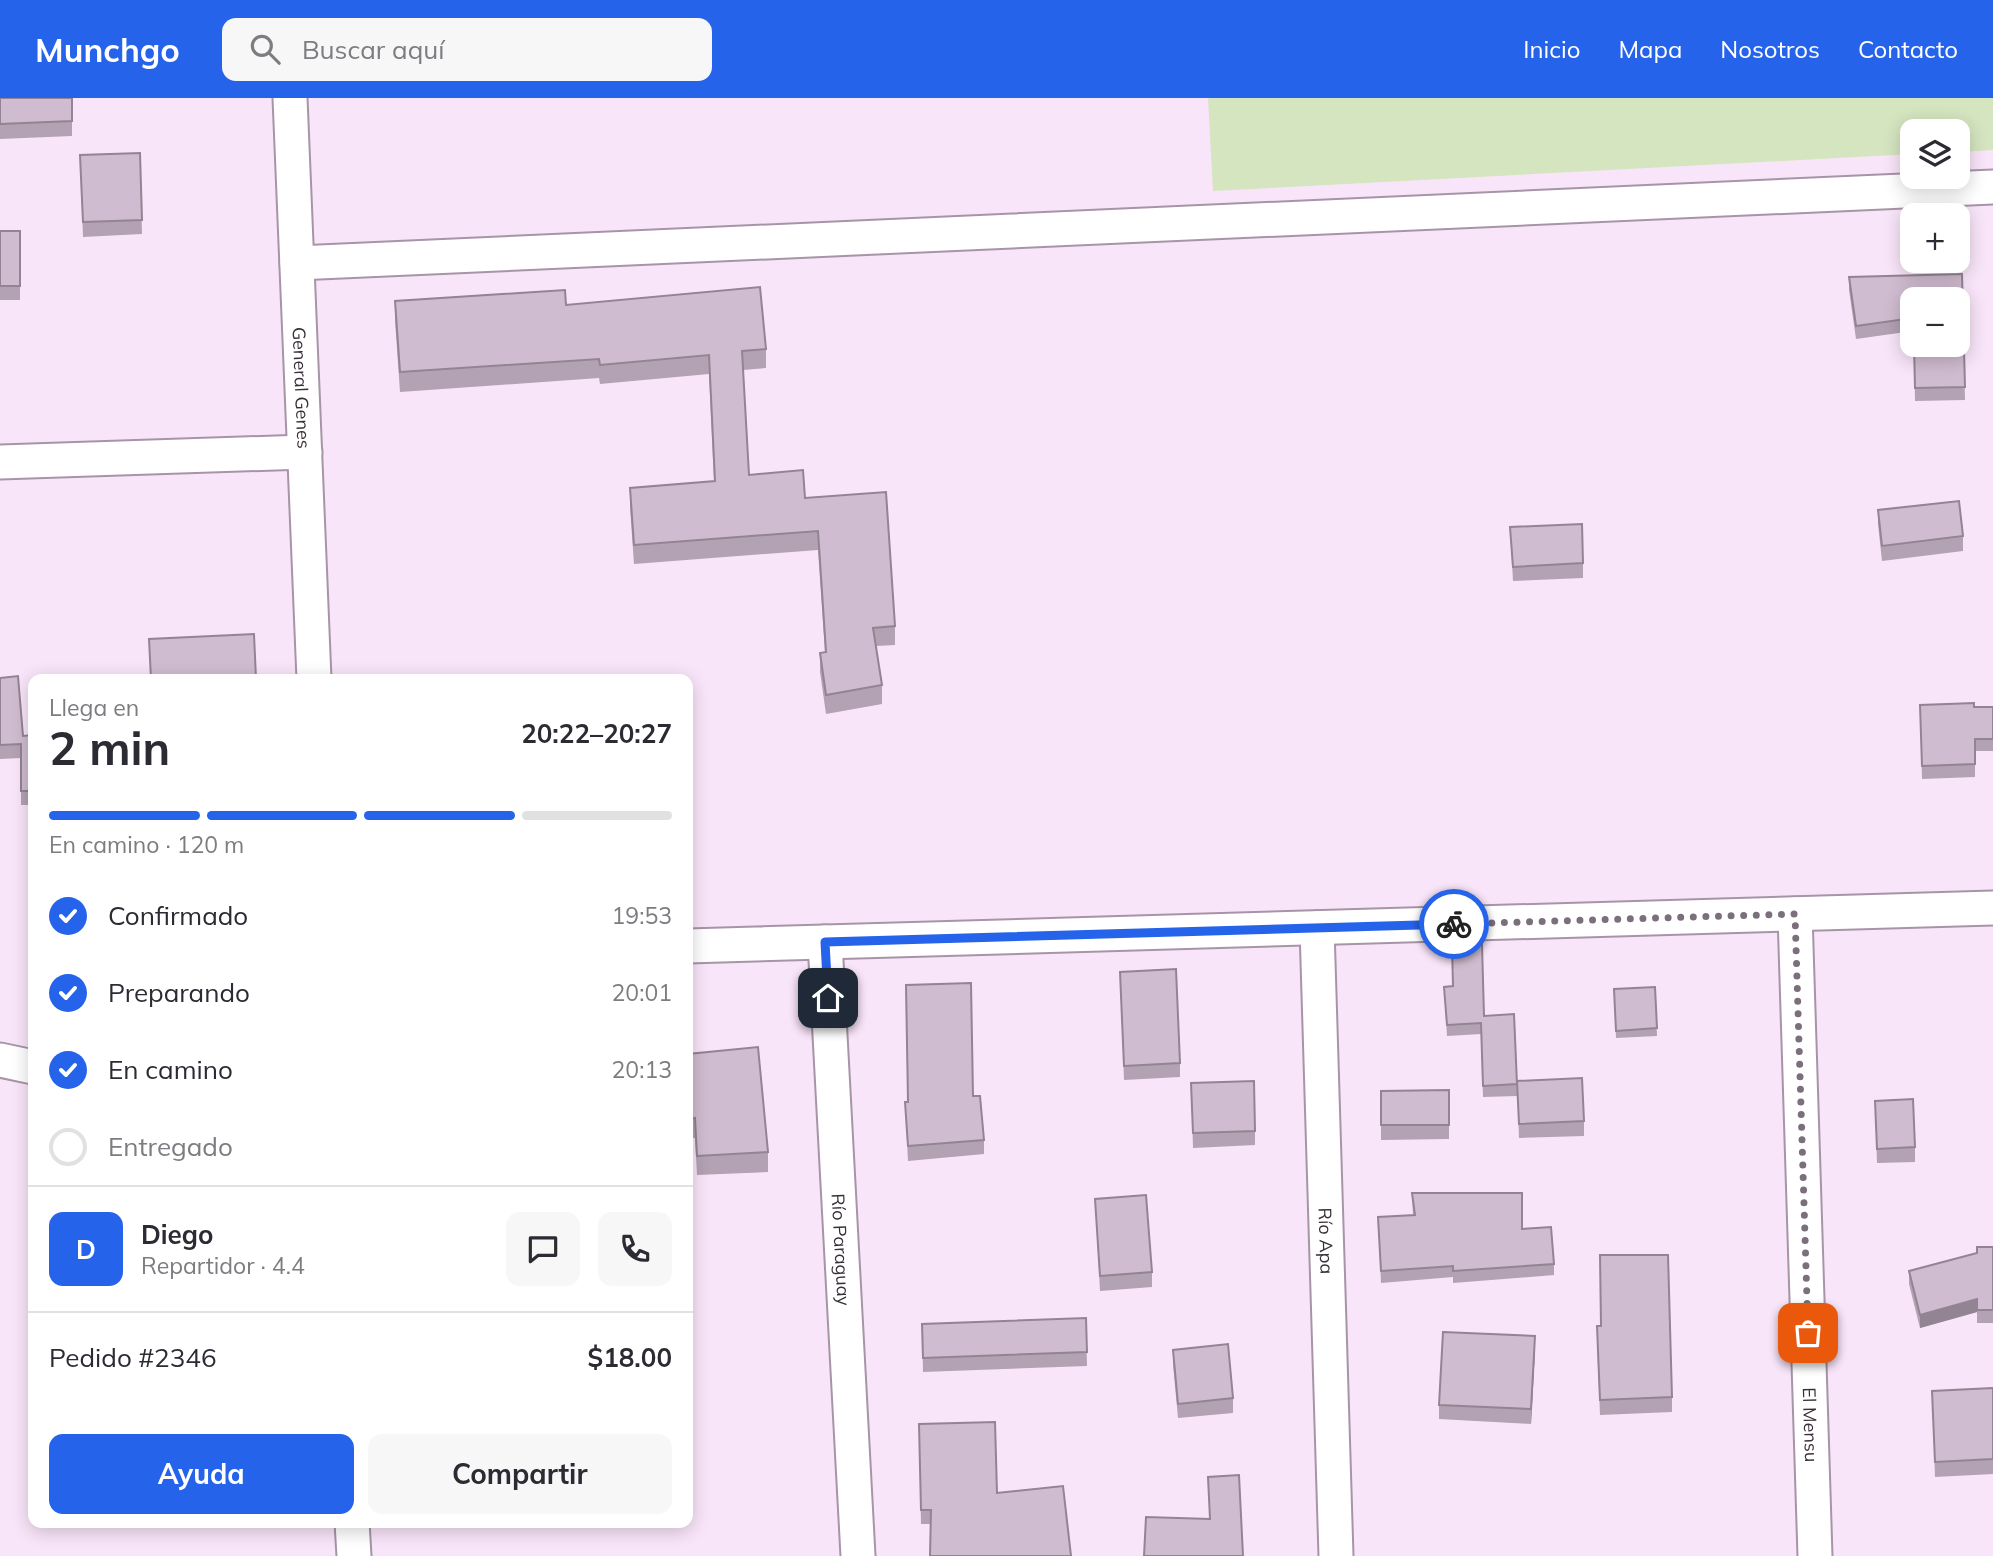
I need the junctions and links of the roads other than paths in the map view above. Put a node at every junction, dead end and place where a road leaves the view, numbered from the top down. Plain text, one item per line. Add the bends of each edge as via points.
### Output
1 (290, 98) edge
2 (1993, 187) edge
3 (297, 263) junction
4 (305, 452) junction
5 (0, 462) edge
6 (314, 674) edge
7 (1993, 908) edge
8 (1795, 914) junction
9 (1317, 928) junction
10 (825, 942) junction
11 (693, 946) edge
12 (0, 1060) edge
13 (28, 1066) edge
14 (352, 1528) edge
15 (354, 1556) edge
16 (858, 1556) edge
17 (1336, 1556) edge
18 (1815, 1556) edge

1 - 3 street, General Genes
2 - 3 street
3 - 4 street, General Genes
4 - 5 street
4 - 6 street, General Genes
7 - 8 street
8 - 9 street
8 - 18 street, El Mensu
9 - 10 street
9 - 17 street, Río Apa
10 - 11 street
10 - 16 street, Río Paraguay
12 - 13 street
14 - 15 street

